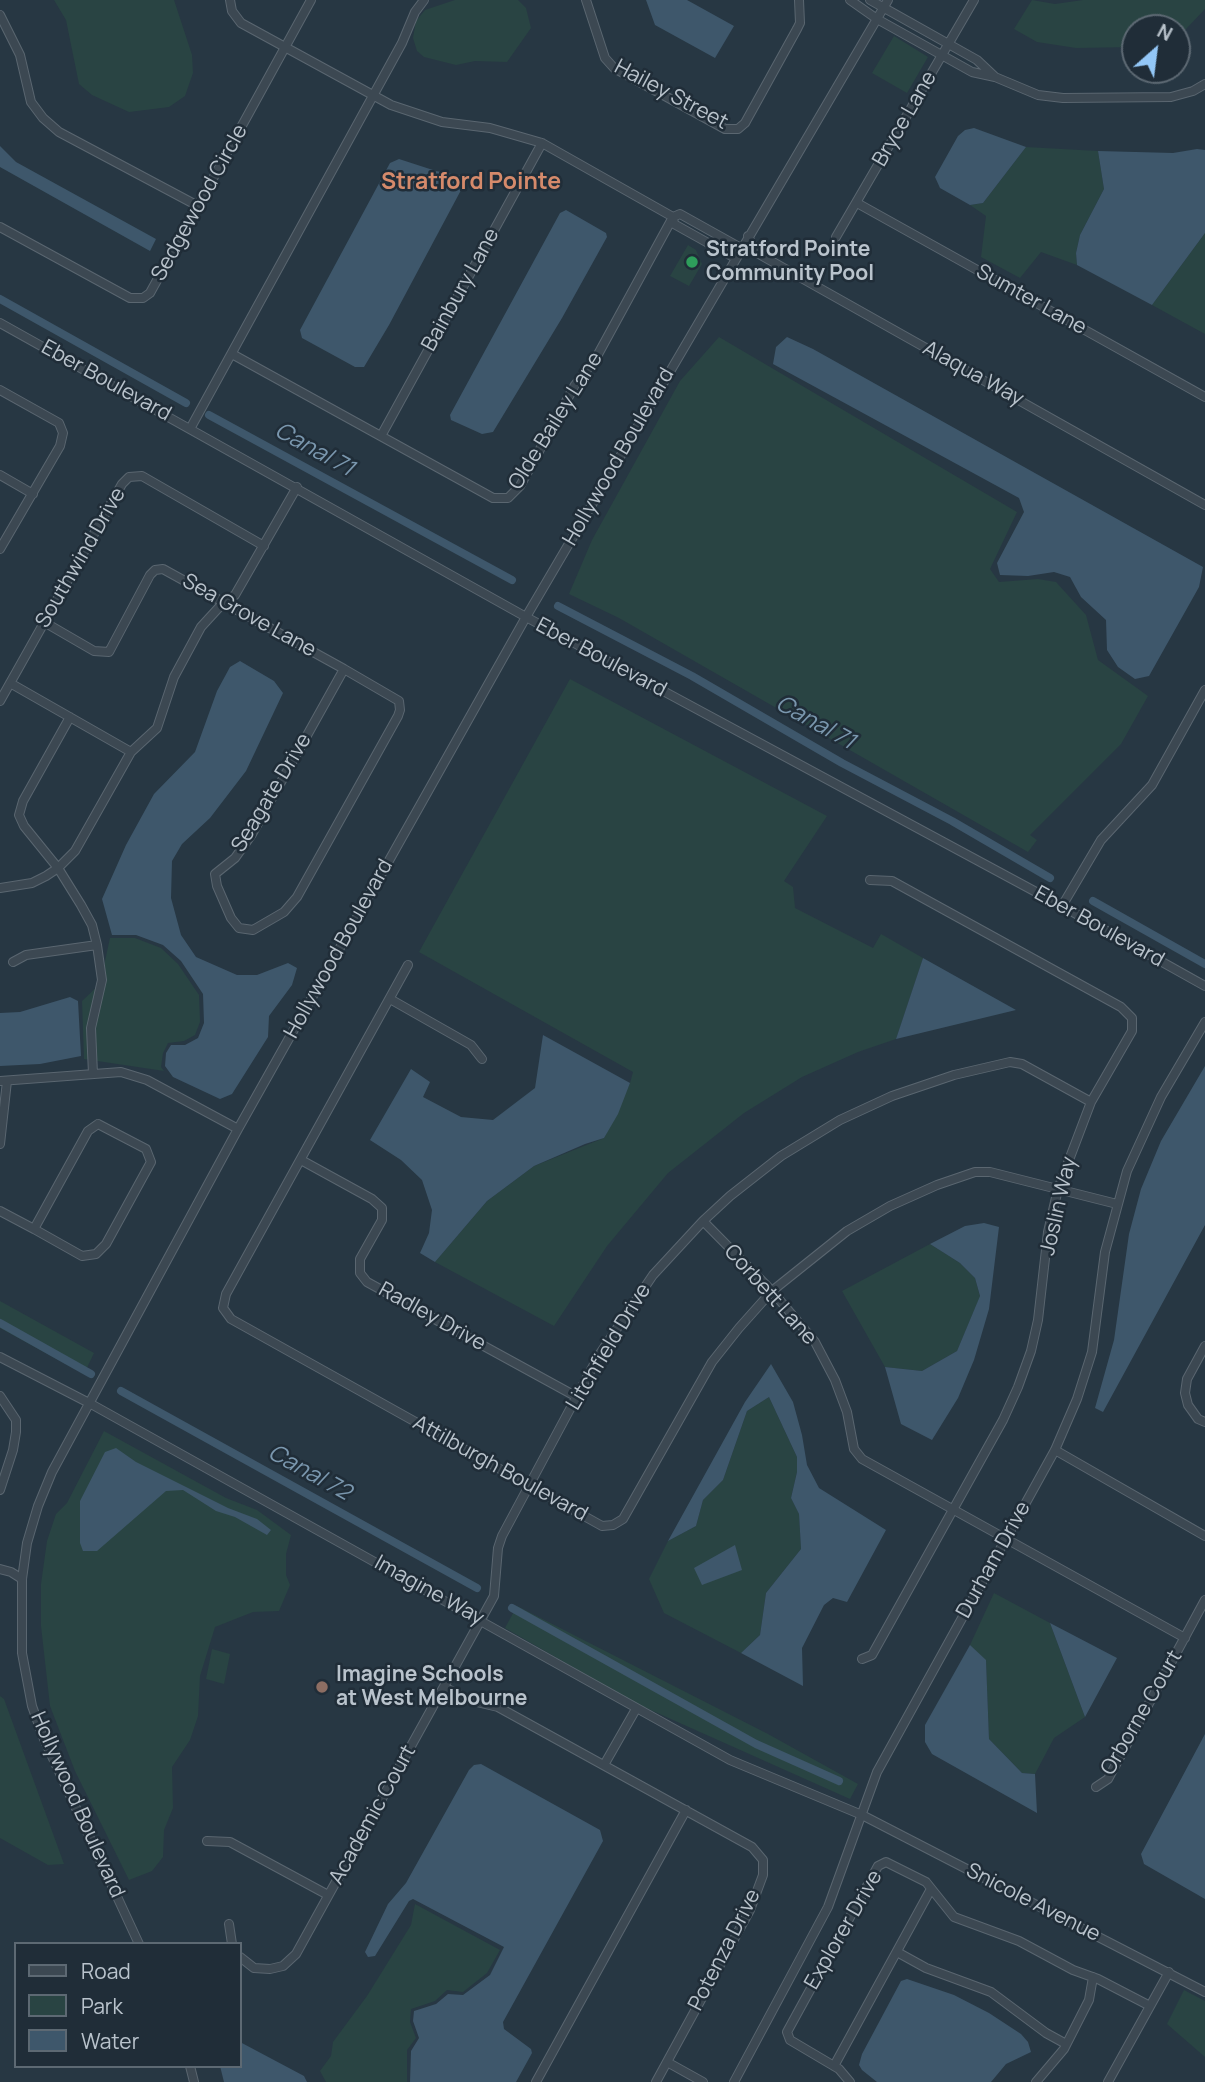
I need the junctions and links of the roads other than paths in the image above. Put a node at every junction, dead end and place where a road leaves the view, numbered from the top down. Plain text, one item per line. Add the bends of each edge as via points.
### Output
1 (230, 0) edge
2 (311, 0) edge
3 (424, 0) edge
4 (586, 0) edge
5 (799, 0) edge
6 (850, 0) edge
7 (870, 0) edge
8 (974, 0) edge
9 (886, 4) edge
10 (0, 15) edge
11 (877, 19) junction
12 (948, 44) junction
13 (286, 47) junction
14 (942, 55) junction
15 (995, 77) junction
16 (1205, 83) edge
17 (373, 95) junction
18 (541, 143) junction
19 (857, 203) junction
20 (198, 206) junction
21 (673, 217) junction
22 (0, 227) edge
23 (748, 236) junction
24 (836, 237) dead end
25 (741, 248) junction
26 (735, 258) junction
27 (0, 323) edge
28 (232, 354) junction
29 (0, 390) edge
30 (1205, 397) edge
31 (190, 429) junction
32 (381, 436) junction
33 (0, 475) edge
34 (297, 487) junction
35 (33, 494) junction
36 (1205, 505) edge
37 (264, 546) junction
38 (0, 549) edge
39 (223, 603) junction
40 (526, 617) junction
41 (44, 622) junction
42 (344, 669) junction
43 (10, 683) junction
44 (1205, 690) edge
45 (0, 701) edge
46 (398, 716) joint
47 (70, 717) junction
48 (131, 752) junction
49 (58, 869) junction
50 (870, 880) dead end
51 (0, 888) edge
52 (1062, 906) junction
53 (97, 945) junction
54 (13, 962) dead end
55 (408, 965) dead end
56 (1205, 986) edge
57 (390, 999) junction
58 (1205, 1022) edge
59 (482, 1059) dead end
60 (93, 1074) junction
61 (3, 1081) edge
62 (1091, 1102) junction
63 (238, 1129) junction
64 (0, 1144) edge
65 (301, 1160) junction
66 (1058, 1189) junction
67 (1117, 1204) junction
68 (0, 1211) edge
69 (703, 1221) junction
70 (34, 1229) junction
71 (772, 1291) junction
72 (1205, 1346) edge
73 (0, 1357) edge
74 (0, 1396) edge
75 (577, 1397) junction
76 (90, 1404) junction
77 (1205, 1422) edge
78 (1055, 1450) junction
79 (529, 1485) junction
80 (0, 1490) edge
81 (953, 1509) junction
82 (1205, 1536) edge
83 (1006, 1538) junction
84 (0, 1569) edge
85 (22, 1579) junction
86 (1205, 1600) edge
87 (482, 1620) junction
88 (1185, 1638) junction
89 (862, 1659) dead end
90 (444, 1687) junction
91 (636, 1709) junction
92 (604, 1765) junction
93 (1096, 1787) dead end
94 (686, 1810) junction
95 (862, 1815) junction
96 (207, 1841) dead end
97 (932, 1889) junction
98 (328, 1895) junction
99 (229, 1924) dead end
100 (138, 1942) edge
101 (232, 1942) edge
102 (897, 1952) junction
103 (242, 1959) edge
104 (1168, 1972) junction
105 (1093, 1977) junction
106 (1205, 1992) edge
107 (1150, 2006) junction
108 (1066, 2044) junction
109 (667, 2062) junction
110 (834, 2066) junction
111 (536, 2082) edge
112 (656, 2082) edge
113 (703, 2082) edge
114 (734, 2082) edge
115 (850, 2082) edge
116 (1037, 2082) edge
117 (1108, 2082) edge

1 - 13 street via 241,23
2 - 13 street, Sedgewood Circle
3 - 17 street
4 - 5 street, Hailey Street via 605,58 614,68 725,129 737,129 745,123 800,23
6 - 11 street
7 - 9 street
8 - 12 street, Bryce Lane
9 - 11 street, Hollywood Boulevard
9 - 12 street
10 - 20 street via 20,55 32,102 43,118 59,132
11 - 14 street
11 - 23 street, Hollywood Boulevard
12 - 14 street, Bryce Lane
12 - 15 street via 977,60
13 - 17 street
13 - 20 street, Sedgewood Circle
14 - 15 street via 972,72
14 - 19 street, Bryce Lane
15 - 16 street via 1038,95 1063,98 1171,97
17 - 18 street via 418,115
17 - 28 street
18 - 21 street
18 - 32 street, Bainbury Lane
19 - 24 street, Bryce Lane
19 - 30 street, Sumter Lane
20 - 22 street, Sedgewood Circle via 143,298 130,298
21 - 25 street via 680,214
21 - 26 street via 674,224
21 - 32 street, Olde Bailey Lane via 596,358 575,385 520,486 508,498 493,498
23 - 25 street, Hollywood Boulevard
23 - 36 street, Alaqua Way via 757,253
25 - 26 street, Hollywood Boulevard
26 - 40 street, Hollywood Boulevard
27 - 31 street, Eber Boulevard
28 - 31 street
28 - 32 street, Olde Bailey Lane
29 - 35 street via 59,423 63,433
31 - 34 street, Eber Boulevard
33 - 35 street
34 - 37 street
34 - 40 street, Eber Boulevard
35 - 38 street
37 - 39 street via 235,595
37 - 41 street, Southwind Drive via 142,476 129,477
39 - 41 street, Sea Grove Lane via 159,569 150,575 108,652 94,651
39 - 42 street, Sea Grove Lane
39 - 48 street via 201,627 174,677 157,728
40 - 52 street, Eber Boulevard
40 - 63 street, Hollywood Boulevard
41 - 43 street, Southwind Drive
42 - 46 street, Sea Grove Lane via 397,698
42 - 46 street, Seagate Drive via 252,834 235,858 215,874 239,928 253,930 284,912 297,897
43 - 45 street, Southwind Drive
43 - 47 street
44 - 52 street via 1152,785 1101,840
47 - 48 street
47 - 49 street via 19,816
48 - 49 street via 75,851
49 - 51 street via 32,883
49 - 53 street via 92,925
50 - 62 street, Joslin Way via 892,881 1121,1007 1132,1018 1132,1031
52 - 56 street, Eber Boulevard
53 - 54 street via 26,955
53 - 60 street via 102,980 91,1028
55 - 57 street, Attilburgh Boulevard
57 - 59 street via 471,1045
57 - 65 street, Attilburgh Boulevard
58 - 67 street, Durham Drive via 1161,1097
60 - 61 street
60 - 63 street via 121,1072 147,1080
61 - 64 street
62 - 66 street, Joslin Way
62 - 69 street, Litchfield Drive via 1022,1064 1010,1062 954,1075 840,1120 781,1156
63 - 76 street, Hollywood Boulevard
65 - 75 street, Radley Drive via 382,1208 382,1220 360,1259 360,1273 367,1282
65 - 79 street, Attilburgh Boulevard via 226,1294 223,1308 231,1319
66 - 67 street, Attilburgh Boulevard
66 - 71 street, Attilburgh Boulevard via 990,1172 975,1172 937,1185 847,1231
66 - 81 street, Joslin Way via 1031,1351 1003,1420
67 - 78 street, Durham Drive via 1105,1252 1092,1352
68 - 70 street
69 - 71 street, Corbett Lane
69 - 75 street, Litchfield Drive via 653,1275 616,1327
70 - 70 street via 82,1256 96,1254 151,1162 146,1149 99,1124 88,1131
71 - 79 street, Attilburgh Boulevard via 712,1362 623,1519 602,1525
71 - 81 street, Corbett Lane via 815,1342 835,1380 854,1449 862,1459
72 - 77 street via 1187,1379 1185,1393 1188,1405
73 - 76 street, Imagine Way
74 - 80 street via 16,1420 16,1432
75 - 79 street, Litchfield Drive
76 - 85 street, Hollywood Boulevard via 38,1506
76 - 87 street, Imagine Way
78 - 82 street
78 - 83 street, Durham Drive
79 - 87 street, Litchfield Drive via 502,1536 494,1597
81 - 83 street, Corbett Lane
81 - 89 street, Joslin Way via 872,1655
83 - 88 street, Corbett Lane
83 - 95 street, Durham Drive via 877,1772
84 - 85 street
85 - 100 street, Hollywood Boulevard via 22,1654 32,1706
86 - 88 street, Orborne Court
87 - 90 street, Academic Court
87 - 91 street, Imagine Way
88 - 93 street, Orborne Court via 1108,1779
90 - 92 street, Potenza Drive via 468,1700 498,1707
90 - 98 street, Academic Court
91 - 92 street
91 - 95 street, Imagine Way via 730,1760
92 - 94 street, Potenza Drive
94 - 109 street, Potenza Drive via 752,1847 763,1860 763,1875 749,1911
94 - 111 street
95 - 104 street, Snicole Avenue
95 - 114 street, Durham Drive via 828,1907
96 - 98 street via 230,1842
97 - 102 street
97 - 105 street, Explorer Drive via 954,1917 1019,1941
97 - 110 street, Explorer Drive via 890,1863 878,1866 788,2032 790,2040
98 - 103 street, Academic Court via 296,1954 284,1966 254,1968
99 - 101 street
102 - 108 street via 991,1992
102 - 110 street
104 - 106 street, Snicole Avenue
104 - 107 street
105 - 107 street, Explorer Drive
105 - 108 street via 1089,2000
107 - 117 street
108 - 116 street
109 - 112 street, Potenza Drive
109 - 113 street
110 - 115 street, Explorer Drive

